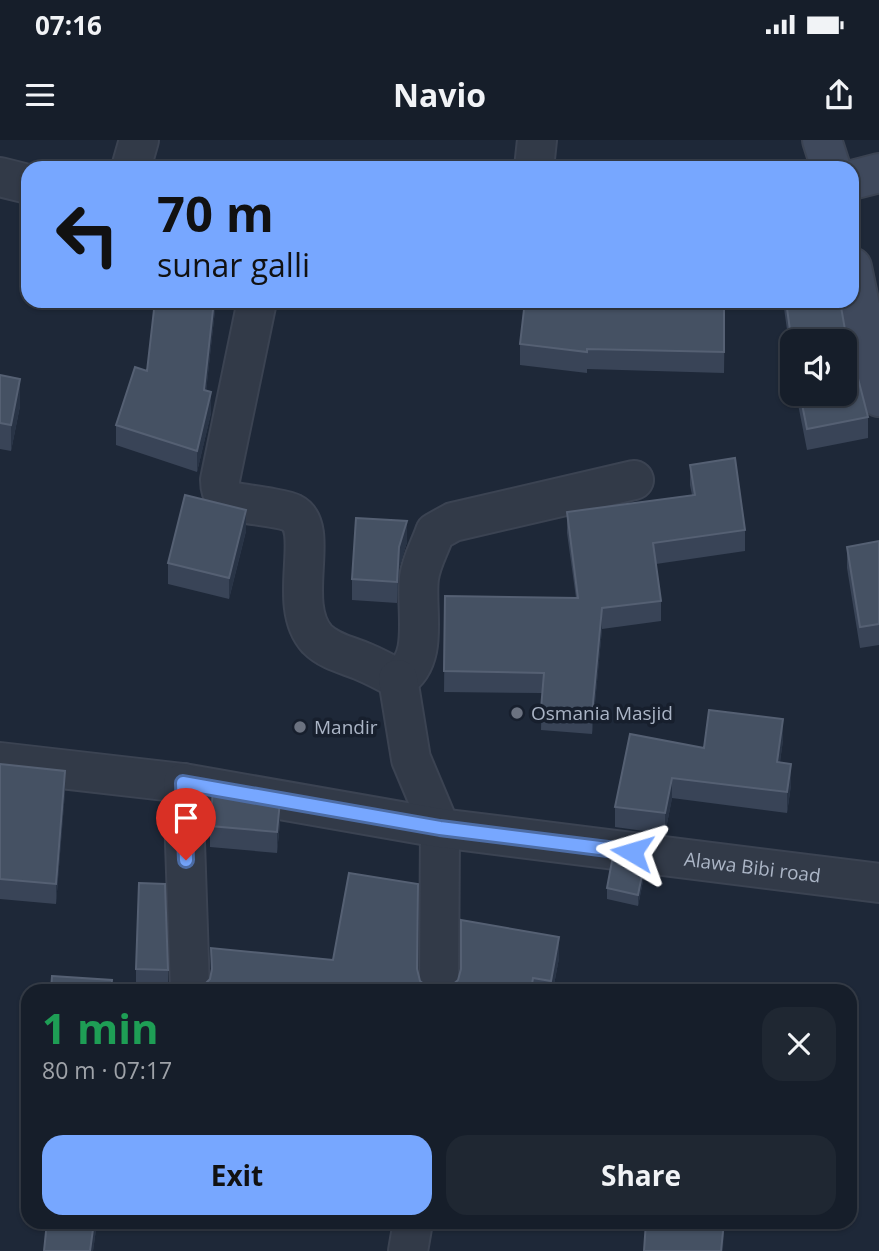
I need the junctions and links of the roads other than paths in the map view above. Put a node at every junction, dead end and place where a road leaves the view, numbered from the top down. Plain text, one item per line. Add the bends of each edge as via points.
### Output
1 (139, 140) edge
2 (537, 140) edge
3 (822, 140) edge
4 (133, 161) edge
5 (535, 161) edge
6 (829, 161) edge
7 (879, 173) edge
8 (0, 177) edge
9 (859, 178) edge
10 (21, 182) edge
11 (859, 301) edge
12 (256, 308) edge
13 (879, 397) edge
14 (634, 480) dead end
15 (398, 679) junction
16 (0, 762) edge
17 (183, 783) junction
18 (440, 828) junction
19 (879, 883) edge
20 (190, 984) edge
21 (439, 984) edge
22 (412, 1229) edge
23 (408, 1251) edge

1 - 4 street
2 - 5 street
3 - 6 street
7 - 9 street
8 - 10 street
11 - 13 street
12 - 15 street via 220,491 234,502 293,513 306,538 302,603 315,637 326,648
14 - 15 street via 453,522 435,532 419,575 418,649 409,672
15 - 18 street via 411,760
16 - 17 street, Alawa Bibi road
17 - 18 street, Alawa Bibi road
17 - 20 street
18 - 19 street, Alawa Bibi road
18 - 21 street
22 - 23 street

